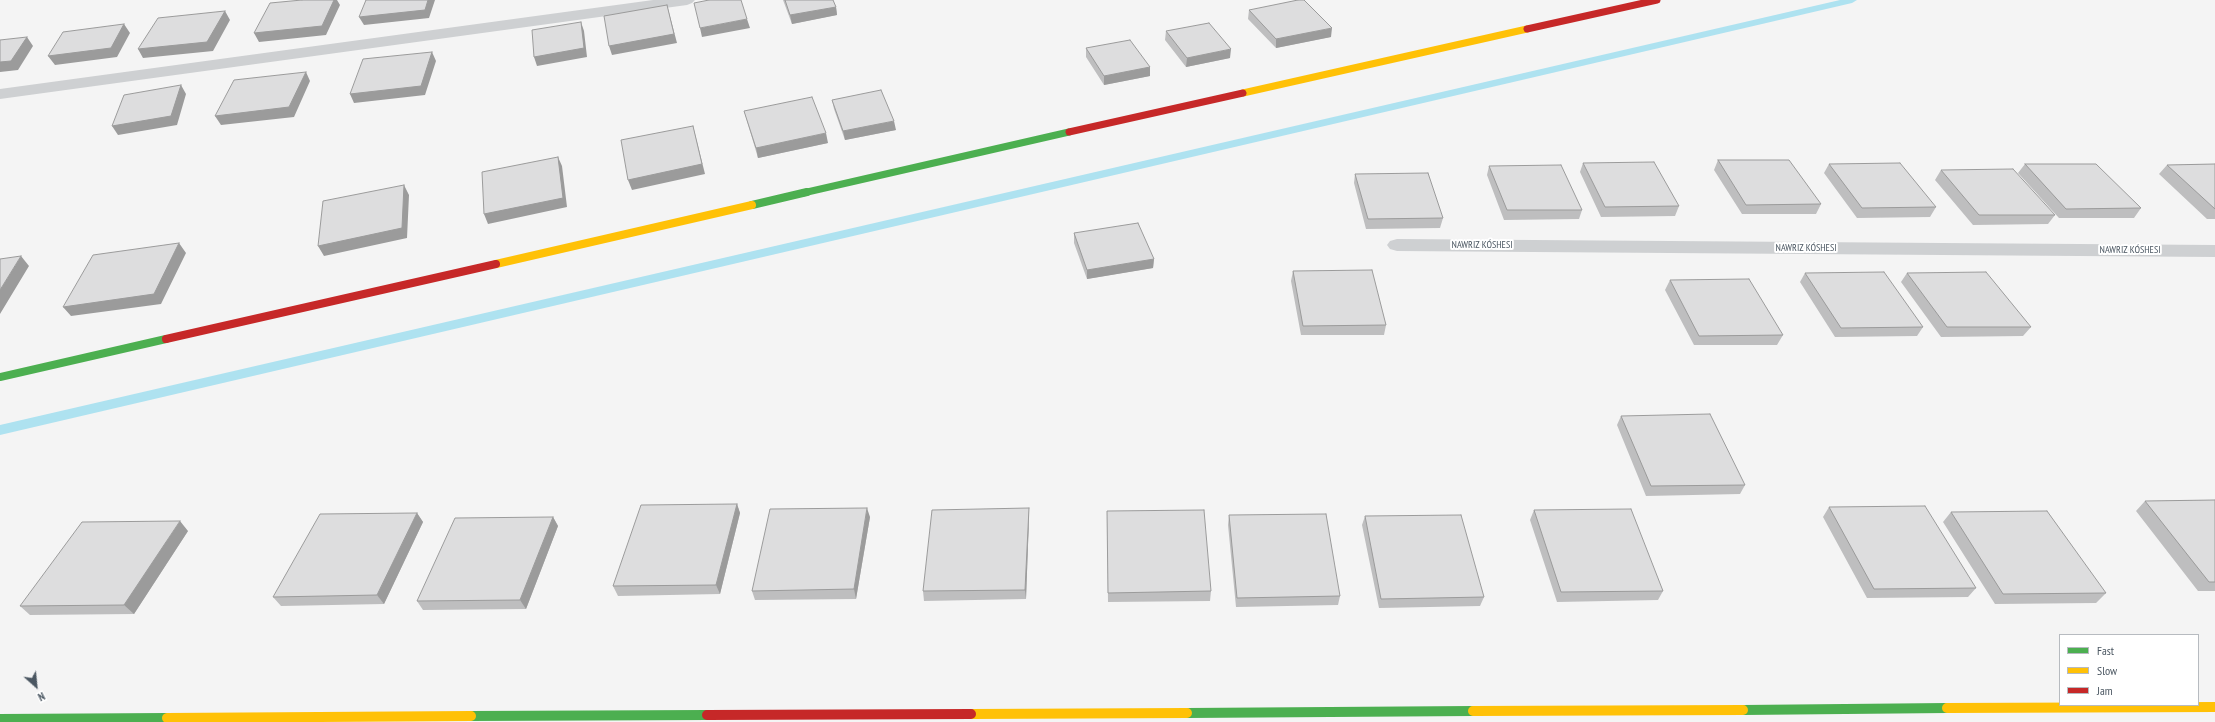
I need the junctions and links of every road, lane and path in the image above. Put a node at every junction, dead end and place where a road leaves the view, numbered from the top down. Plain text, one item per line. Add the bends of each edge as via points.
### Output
1 (687, 0) edge
2 (1657, 0) edge
3 (0, 94) edge
4 (1396, 245) dead end
5 (2215, 251) edge
6 (0, 378) edge
7 (2215, 707) edge
8 (0, 719) edge

1 - 3 street
2 - 6 street
4 - 5 street
7 - 8 street

